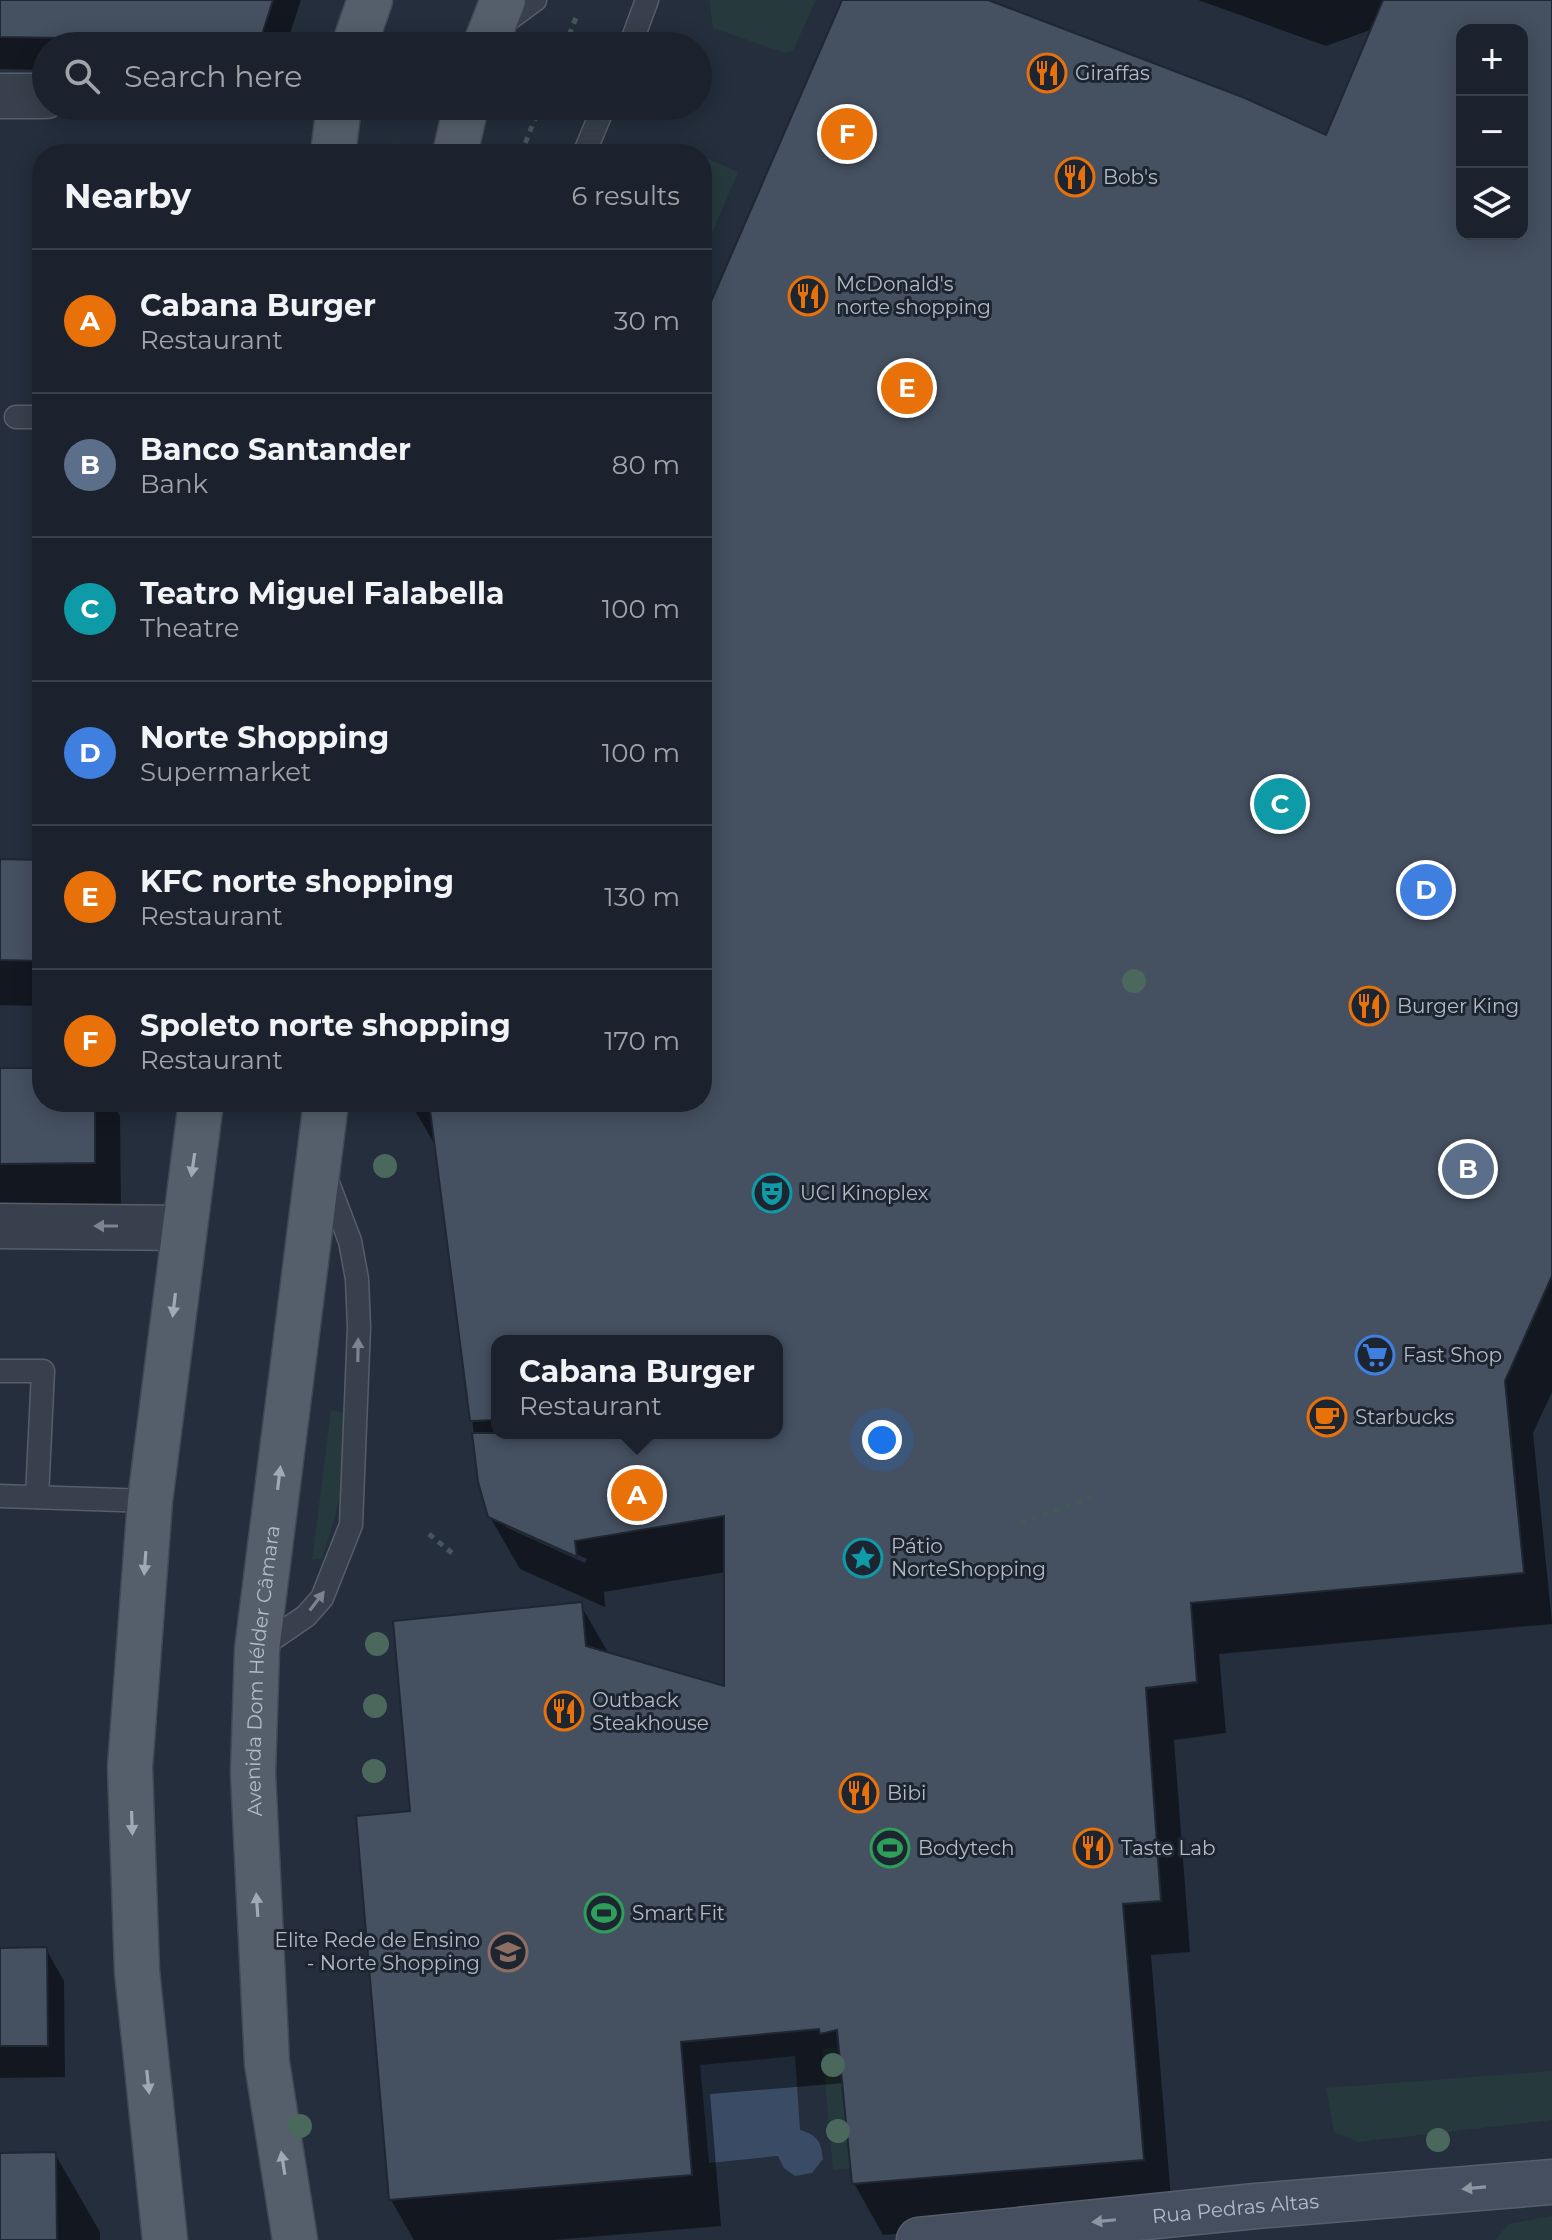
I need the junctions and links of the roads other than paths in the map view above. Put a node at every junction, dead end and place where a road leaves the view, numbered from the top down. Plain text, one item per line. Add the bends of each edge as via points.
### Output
1 (370, 0) edge
2 (535, 0) edge
3 (647, 0) edge
4 (486, 31) edge
5 (359, 32) edge
6 (635, 32) edge
7 (0, 96) edge
8 (32, 96) edge
9 (337, 120) edge
10 (463, 120) edge
11 (598, 120) edge
12 (334, 144) edge
13 (457, 144) edge
14 (588, 144) edge
15 (16, 417) dead end
16 (32, 417) edge
17 (200, 1112) edge
18 (325, 1112) edge
19 (319, 1160) junction
20 (0, 1226) edge
21 (184, 1228) junction
22 (0, 1371) edge
23 (0, 1496) edge
24 (37, 1497) junction
25 (150, 1501) junction
26 (257, 1650) junction
27 (1552, 2182) edge
28 (165, 2240) edge
29 (295, 2240) edge
30 (919, 2240) edge

1 - 5 main road
2 - 4 lane
3 - 6 lane
7 - 8 street
9 - 12 main road
10 - 13 main road
11 - 14 lane
15 - 16 lane
17 -> 21 main road
18 - 19 main road, Avenida Dom Hélder Câmara
26 -> 19 main road, Avenida Dom Hélder Câmara
26 -> 19 lane via 306,1616 322,1598 351,1525 357,1279 350,1241
21 -> 20 street
21 -> 25 main road
22 - 24 lane via 43,1371
23 - 24 lane
24 - 25 lane
25 -> 28 main road via 130,1767 137,1971
29 -> 26 main road, Avenida Dom Hélder Câmara via 267,2063 258,1929 253,1773
27 -> 30 main road, Rua Pedras Altas

